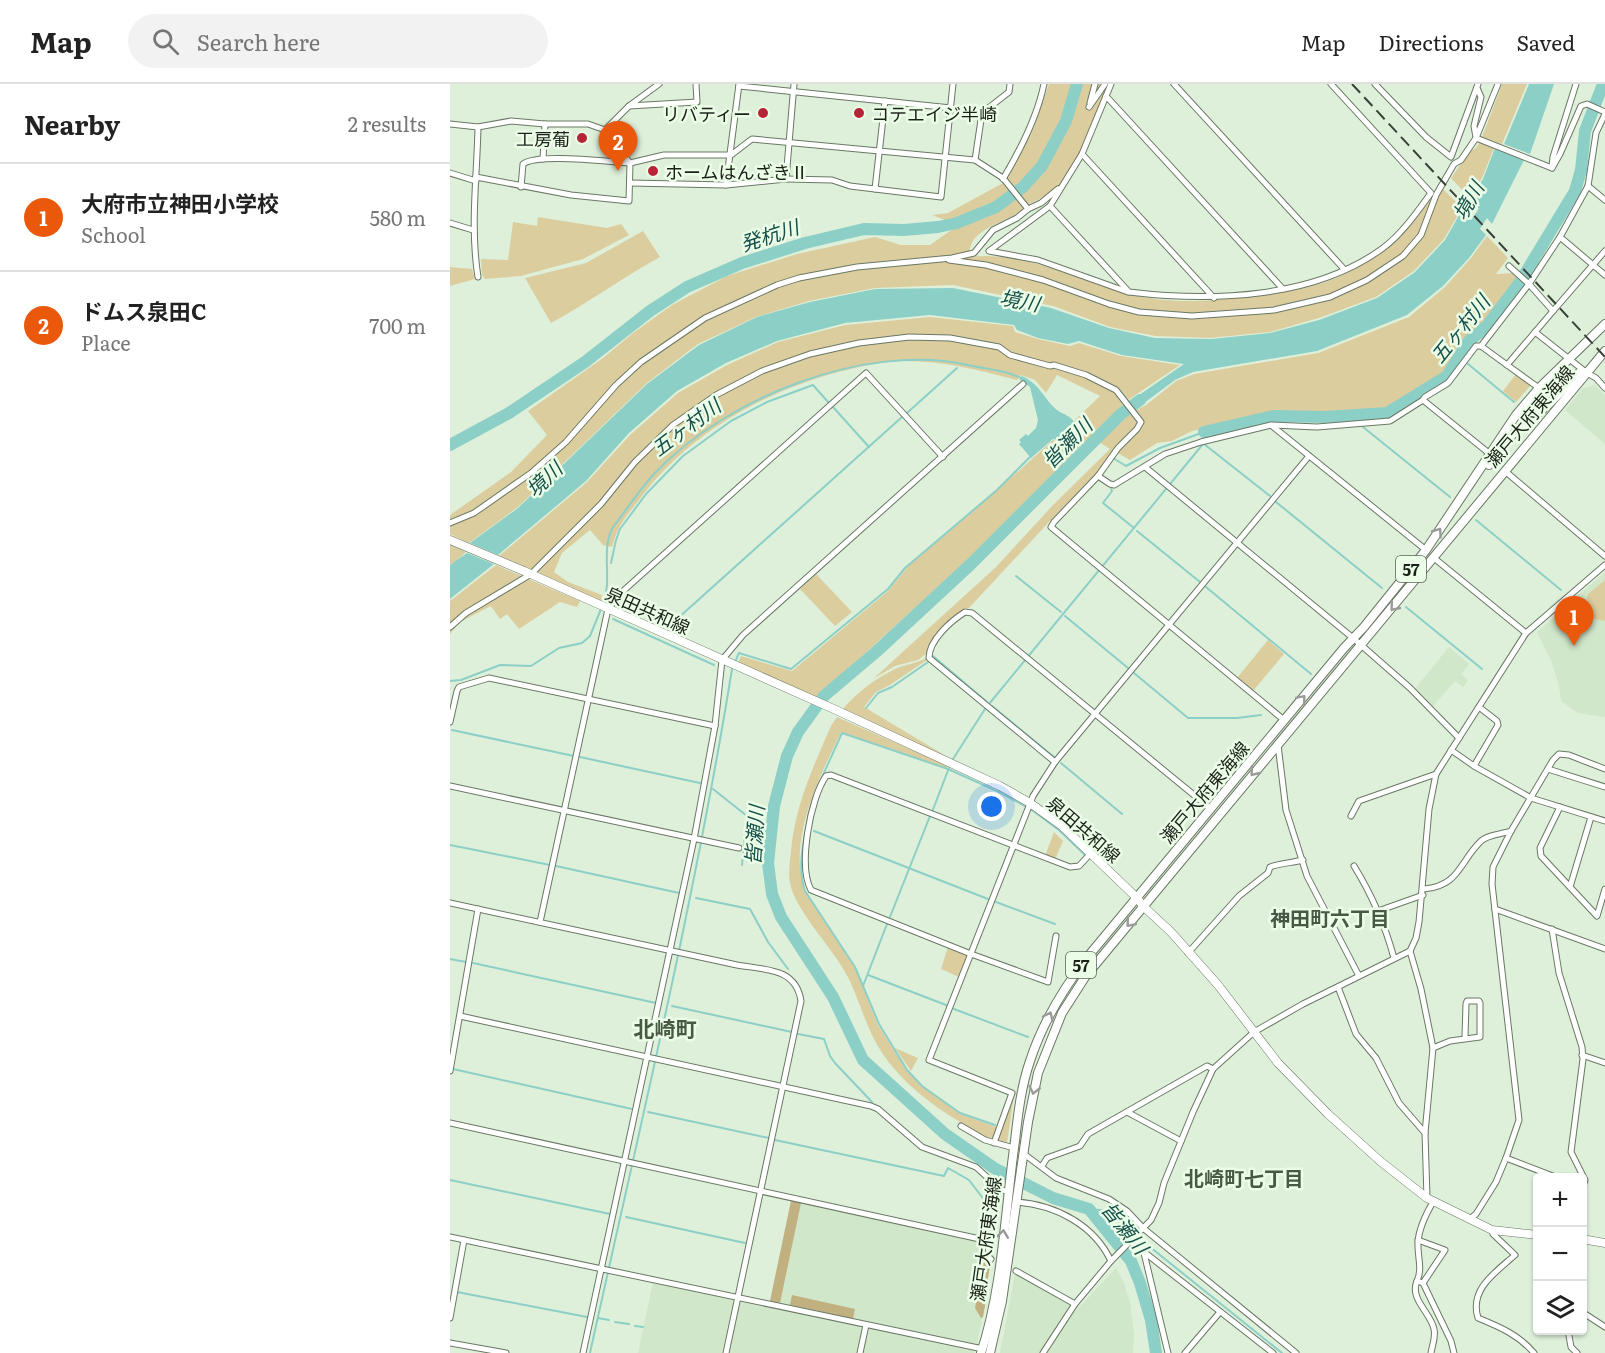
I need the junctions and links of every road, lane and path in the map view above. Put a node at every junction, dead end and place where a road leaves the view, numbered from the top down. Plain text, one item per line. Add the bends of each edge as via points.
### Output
1 (659, 84) edge
2 (696, 84) edge
3 (794, 84) edge
4 (953, 84) edge
5 (1010, 84) edge
6 (1044, 84) edge
7 (1095, 84) edge
8 (1105, 84) edge
9 (1111, 84) edge
10 (1174, 84) edge
11 (1331, 84) edge
12 (1375, 84) edge
13 (1498, 84) edge
14 (1576, 84) edge
15 (739, 85) edge
16 (1476, 85) edge
17 (793, 92) junction
18 (1106, 96) junction
19 (885, 101) junction
20 (629, 106) junction
21 (951, 108) junction
22 (1604, 113) edge
23 (450, 124) edge
24 (545, 124) junction
25 (478, 127) junction
26 (605, 130) junction
27 (1476, 138) junction
28 (789, 142) junction
29 (879, 150) junction
30 (1082, 154) junction
31 (731, 155) junction
32 (946, 157) junction
33 (1451, 157) junction
34 (543, 159) junction
35 (975, 160) junction
36 (630, 163) junction
37 (1454, 164) junction
38 (1552, 168) junction
39 (450, 173) edge
40 (476, 179) junction
41 (786, 179) junction
42 (1003, 179) junction
43 (630, 183) junction
44 (726, 185) junction
45 (1588, 186) junction
46 (521, 187) junction
47 (1062, 187) junction
48 (875, 189) junction
49 (1433, 194) junction
50 (1605, 200) edge
51 (629, 201) junction
52 (1050, 206) junction
53 (633, 207) dead end
54 (1027, 208) junction
55 (450, 223) edge
56 (473, 230) junction
57 (1560, 237) junction
58 (989, 251) junction
59 (1605, 251) edge
60 (974, 253) junction
61 (941, 259) junction
62 (1593, 265) junction
63 (1509, 266) dead end
64 (1344, 269) junction
65 (1605, 275) edge
66 (478, 277) dead end
67 (1529, 284) junction
68 (1283, 289) junction
69 (1129, 292) junction
70 (1214, 297) junction
71 (1553, 311) junction
72 (1605, 324) edge
73 (1535, 332) junction
74 (1481, 346) junction
75 (1605, 351) edge
76 (1569, 358) junction
77 (1507, 365) junction
78 (1587, 373) junction
79 (1023, 384) dead end
80 (1539, 388) junction
81 (1605, 388) edge
82 (1423, 400) junction
83 (1271, 425) junction
84 (1490, 454) junction
85 (1309, 456) junction
86 (943, 457) junction
87 (1145, 467) junction
88 (1505, 471) junction
89 (1098, 476) junction
90 (1472, 482) junction
91 (450, 524) edge
92 (450, 540) edge
93 (1237, 543) junction
94 (1426, 550) junction
95 (1605, 556) edge
96 (1434, 558) junction
97 (1605, 565) edge
98 (528, 572) junction
99 (607, 608) junction
100 (1169, 625) junction
101 (450, 627) edge
102 (1526, 633) junction
103 (1353, 638) junction
104 (1361, 646) junction
105 (724, 661) junction
106 (589, 699) junction
107 (1479, 707) junction
108 (1094, 715) junction
109 (1284, 720) junction
110 (450, 722) edge
111 (715, 726) junction
112 (1459, 738) junction
113 (1278, 744) junction
114 (1451, 750) junction
115 (1055, 762) junction
116 (1474, 766) junction
117 (1548, 769) junction
118 (1605, 769) edge
119 (1436, 774) junction
120 (450, 786) edge
121 (1605, 787) edge
122 (1531, 798) junction
123 (1030, 803) junction
124 (1560, 807) junction
125 (1211, 809) junction
126 (565, 811) junction
127 (1351, 816) dead end
128 (1591, 817) junction
129 (1605, 821) edge
130 (1511, 831) junction
131 (696, 839) junction
132 (1012, 846) junction
133 (739, 848) dead end
134 (1091, 853) junction
135 (1303, 860) junction
136 (1354, 866) dead end
137 (1570, 887) junction
138 (1605, 889) edge
139 (1423, 892) junction
140 (1137, 898) junction
141 (450, 903) edge
142 (1144, 907) junction
143 (478, 909) junction
144 (1495, 909) junction
145 (1378, 911) junction
146 (540, 922) junction
147 (1552, 928) junction
148 (1056, 936) dead end
149 (1605, 949) edge
150 (1410, 951) junction
151 (671, 952) junction
152 (1188, 953) junction
153 (971, 954) junction
154 (1394, 958) junction
155 (1359, 976) junction
156 (1338, 987) junction
157 (460, 1016) junction
158 (1254, 1032) junction
159 (1465, 1038) junction
160 (1433, 1048) junction
161 (1582, 1055) junction
162 (649, 1057) junction
163 (1605, 1063) edge
164 (1213, 1069) junction
165 (450, 1071) edge
166 (783, 1086) junction
167 (1127, 1112) junction
168 (450, 1123) edge
169 (961, 1126) dead end
170 (1425, 1133) junction
171 (1181, 1141) junction
172 (994, 1143) junction
173 (1013, 1150) junction
174 (1024, 1156) junction
175 (1506, 1158) junction
176 (626, 1162) junction
177 (1042, 1166) junction
178 (1545, 1173) edge
179 (1582, 1173) edge
180 (760, 1191) junction
181 (1008, 1191) junction
182 (1018, 1198) junction
183 (1430, 1200) junction
184 (1470, 1219) junction
185 (1142, 1229) junction
186 (1492, 1230) junction
187 (1533, 1234) edge
188 (450, 1237) edge
189 (464, 1240) junction
190 (1418, 1240) junction
191 (1587, 1240) edge
192 (1130, 1241) junction
193 (1605, 1243) edge
194 (1144, 1253) junction
195 (991, 1259) dead end
196 (1113, 1259) junction
197 (606, 1269) junction
198 (1016, 1271) dead end
199 (1420, 1282) junction
200 (737, 1297) junction
201 (1075, 1304) junction
202 (1220, 1312) junction
203 (1587, 1315) edge
204 (450, 1318) edge
205 (866, 1325) junction
206 (1605, 1327) edge
207 (1569, 1335) edge
208 (450, 1343) edge
209 (1453, 1350) edge
210 (985, 1352) edge
211 (506, 1353) edge
212 (583, 1353) edge
213 (726, 1353) edge
214 (860, 1353) edge
215 (1043, 1353) edge
216 (1168, 1353) edge
217 (1185, 1353) edge
218 (1273, 1353) edge
219 (1296, 1353) edge
220 (1431, 1353) edge
221 (1460, 1353) edge
222 (1534, 1353) edge
223 (1577, 1353) edge

1 - 20 street
2 - 20 street via 697,102
3 - 17 street
4 - 21 street
5 - 35 street via 1009,92 982,113
6 - 42 street via 1033,121
7 - 8 street via 1089,107
9 - 18 street
10 - 64 street
11 - 49 street
12 - 33 street via 1426,138
13 - 27 street
14 - 38 street
15 - 17 street
15 - 31 street
16 - 27 street via 1481,97 1474,126
16 - 33 street
17 - 19 street
17 - 28 street
18 - 30 street
18 - 68 street
19 - 21 street
19 - 29 street
20 - 26 street
21 - 32 street
22 - 38 street via 1587,104 1581,106
22 - 45 street via 1596,133
23 - 25 street
24 - 25 street via 511,121
24 - 26 street via 588,124
24 - 34 street
25 - 40 street
26 - 36 street
27 - 37 street
27 - 38 street
28 - 29 street
28 - 31 street via 752,139
28 - 41 street
29 - 32 street
29 - 48 street
30 - 47 street
30 - 70 street
31 - 36 street via 664,155
31 - 44 street
32 - 35 street
32 - 48 street via 941,197
33 - 37 street
34 - 36 street
34 - 46 street via 523,164
35 - 42 street
36 - 43 street
37 - 49 street
39 - 40 street
40 - 46 street
40 - 56 street
41 - 44 street
41 - 48 street via 832,180
42 - 54 street
43 - 44 street
43 - 51 street
45 - 50 street
45 - 57 street
46 - 51 street
47 - 52 street
47 - 54 street
49 - 61 street via 1421,235 1402,256 1367,280 1330,297 1274,310 1192,316 1139,312 1043,279
49 - 64 street via 1383,248
51 - 53 street
52 - 58 street
52 - 69 street
54 - 60 street via 993,230
55 - 56 street
56 - 66 street
57 - 62 street
57 - 67 street
58 - 60 street
58 - 69 street via 1038,260
59 - 62 street
60 - 61 street
61 - 91 street via 857,267 799,278 705,318 641,362 566,442 531,473 474,513
62 - 65 street
62 - 71 street
63 - 67 street
64 - 68 street via 1320,282
67 - 71 street
67 - 74 street
68 - 70 street
69 - 70 street
71 - 73 street
72 - 76 main road, 瀬戸大府東海線 / 57
73 - 76 street
73 - 77 street
74 - 77 street
74 - 82 street via 1476,346 1448,383
75 - 78 main road, 瀬戸大府東海線 / 57
76 - 78 street
76 - 80 main road, 瀬戸大府東海線 / 57
77 - 80 street
78 - 81 street
78 - 88 main road, 瀬戸大府東海線 / 57
78 - 90 main road, 57 via 1580,372 1570,380 1550,404 1512,435
79 - 86 street
80 - 84 main road, 瀬戸大府東海線 / 57
82 - 83 street via 1390,421 1317,427
82 - 84 street
83 - 85 street
83 - 87 street via 1165,454
84 - 90 main road, 瀬戸大府東海線 / 57
85 - 93 street
85 - 94 street
86 - 99 street via 866,373
86 - 105 street via 743,635
87 - 89 street via 1114,485
87 - 93 street
88 - 95 street
88 - 96 main road, 瀬戸大府東海線 / 57
89 - 98 street via 1141,422 1116,390 1086,375 1010,355 999,347 950,338 909,337 859,343 810,354 716,395 673,425 635,462 601,504
89 - 100 street via 1051,527
94 -> 90 main road, 瀬戸大府東海線 / 57
92 - 98 main road, 泉田共和線
93 - 100 street
93 - 103 street
94 - 103 main road, 瀬戸大府東海線 / 57
96 - 102 street
96 -> 104 main road, 瀬戸大府東海線 / 57
97 - 102 street
98 - 99 main road, 泉田共和線
98 - 101 street
99 - 105 main road, 泉田共和線
99 - 106 street
100 - 108 street
100 - 109 street
102 - 107 street
103 - 104 street
109 -> 103 main road, 瀬戸大府東海線 / 57
104 - 112 street
104 - 113 main road, 瀬戸大府東海線 / 57
105 - 111 street
105 - 123 main road, 泉田共和線
106 - 110 street via 489,678 459,687
106 - 111 street
106 - 126 street
107 - 112 street
107 - 116 street via 1498,725
108 - 115 street
108 - 115 street via 968,612 944,630 929,654 932,661
108 - 125 street
109 - 125 main road, 瀬戸大府東海線 / 57
111 - 131 street
112 - 114 street
113 - 135 street via 1286,810
113 -> 142 main road, 瀬戸大府東海線 / 57
114 - 116 street
114 - 119 street
115 - 123 street
116 - 122 street
117 - 118 street via 1559,754
117 - 121 street
117 - 122 street
119 - 127 street via 1359,801
119 - 139 street via 1429,809
120 - 126 street
122 - 124 street
122 - 130 street
123 - 132 street
123 - 134 main road, 泉田共和線
124 - 128 street
124 - 137 street via 1539,852
125 - 140 main road, 瀬戸大府東海線 / 57
126 - 131 street
126 - 146 street
128 - 129 street
128 - 137 street
130 - 139 street via 1481,840 1457,875
130 - 144 street via 1493,867
131 - 133 street
131 - 151 street
132 - 134 street via 1075,868
132 - 153 street
132 - 153 street via 831,775 823,781 813,809 804,858 811,890
134 - 140 main road, 泉田共和線
135 - 152 street via 1270,867
135 - 155 street via 1307,876
136 - 145 street
137 - 138 street via 1597,916
139 - 145 street
139 - 150 street via 1416,938
140 - 142 main road, 泉田共和線
173 -> 140 main road, 瀬戸大府東海線 / 57 via 1024,1083 1050,1014 1073,976
141 - 143 street
142 - 152 main road, 泉田共和線
142 -> 174 main road, 瀬戸大府東海線 / 57 via 1085,977 1062,1013 1038,1073
143 - 146 street
143 - 157 street
144 - 147 street
144 - 175 street via 1519,1120
145 - 154 street
146 - 151 street
147 - 149 street
147 - 161 street via 1559,973
148 - 153 street via 1048,982
150 - 154 street
150 - 160 street
151 - 162 street
151 - 166 street via 790,978 801,1001
152 - 158 main road, 泉田共和線
153 - 172 street via 929,1060 1012,1093
154 - 155 street
155 - 156 street
156 - 158 street
156 - 170 street via 1356,1034 1376,1058 1399,1103
157 - 162 street
157 - 165 street
158 - 164 street
158 - 183 main road, 泉田共和線 via 1278,1064 1328,1114
159 - 159 street via 1480,1037 1479,1001 1467,1001
159 - 160 street
160 - 170 street
161 - 163 street
161 - 179 street via 1571,1152
162 - 166 street
162 - 176 street
164 - 167 street via 1207,1066
164 - 171 street
166 - 180 street
166 - 181 street via 872,1106 922,1147 976,1167 1000,1189
167 - 171 street
167 - 177 street via 1088,1134 1080,1146 1047,1158
168 - 176 street
169 - 172 street
170 - 183 street
171 - 185 street via 1159,1203
172 - 173 street
173 - 181 main road, 瀬戸大府東海線 / 57
174 - 177 street
174 - 182 main road, 瀬戸大府東海線 / 57
175 - 178 street
175 - 184 street via 1496,1182
176 - 180 street
176 - 197 street
177 - 185 street via 1056,1178 1109,1199 1127,1211
180 - 195 street via 989,1241
180 - 200 street
210 -> 181 main road, 瀬戸大府東海線 / 57
182 - 196 street via 1078,1222 1096,1236
182 - 210 main road, 瀬戸大府東海線 / 57 via 1002,1301
183 - 184 main road, 泉田共和線
183 - 190 street
184 - 186 main road, 泉田共和線
185 - 192 street
185 - 219 street
186 - 187 main road, 泉田共和線
186 - 222 street via 1515,1255 1482,1284 1475,1309 1478,1318 1509,1331
188 - 189 street
189 - 197 street
189 - 204 street
190 - 199 street
190 - 199 street via 1445,1250
191 - 193 main road
192 - 194 street
192 - 196 street
194 - 202 street
194 - 216 street
196 - 201 street
197 - 200 street
197 - 212 street
198 - 201 street
199 - 209 street
199 - 220 street via 1415,1291 1435,1333
200 - 205 street
200 - 213 street
201 - 215 street
202 - 217 street
202 - 218 street
203 - 206 street
205 - 210 street
205 - 214 street
207 - 223 street via 1571,1347
208 - 211 street
209 - 221 street

